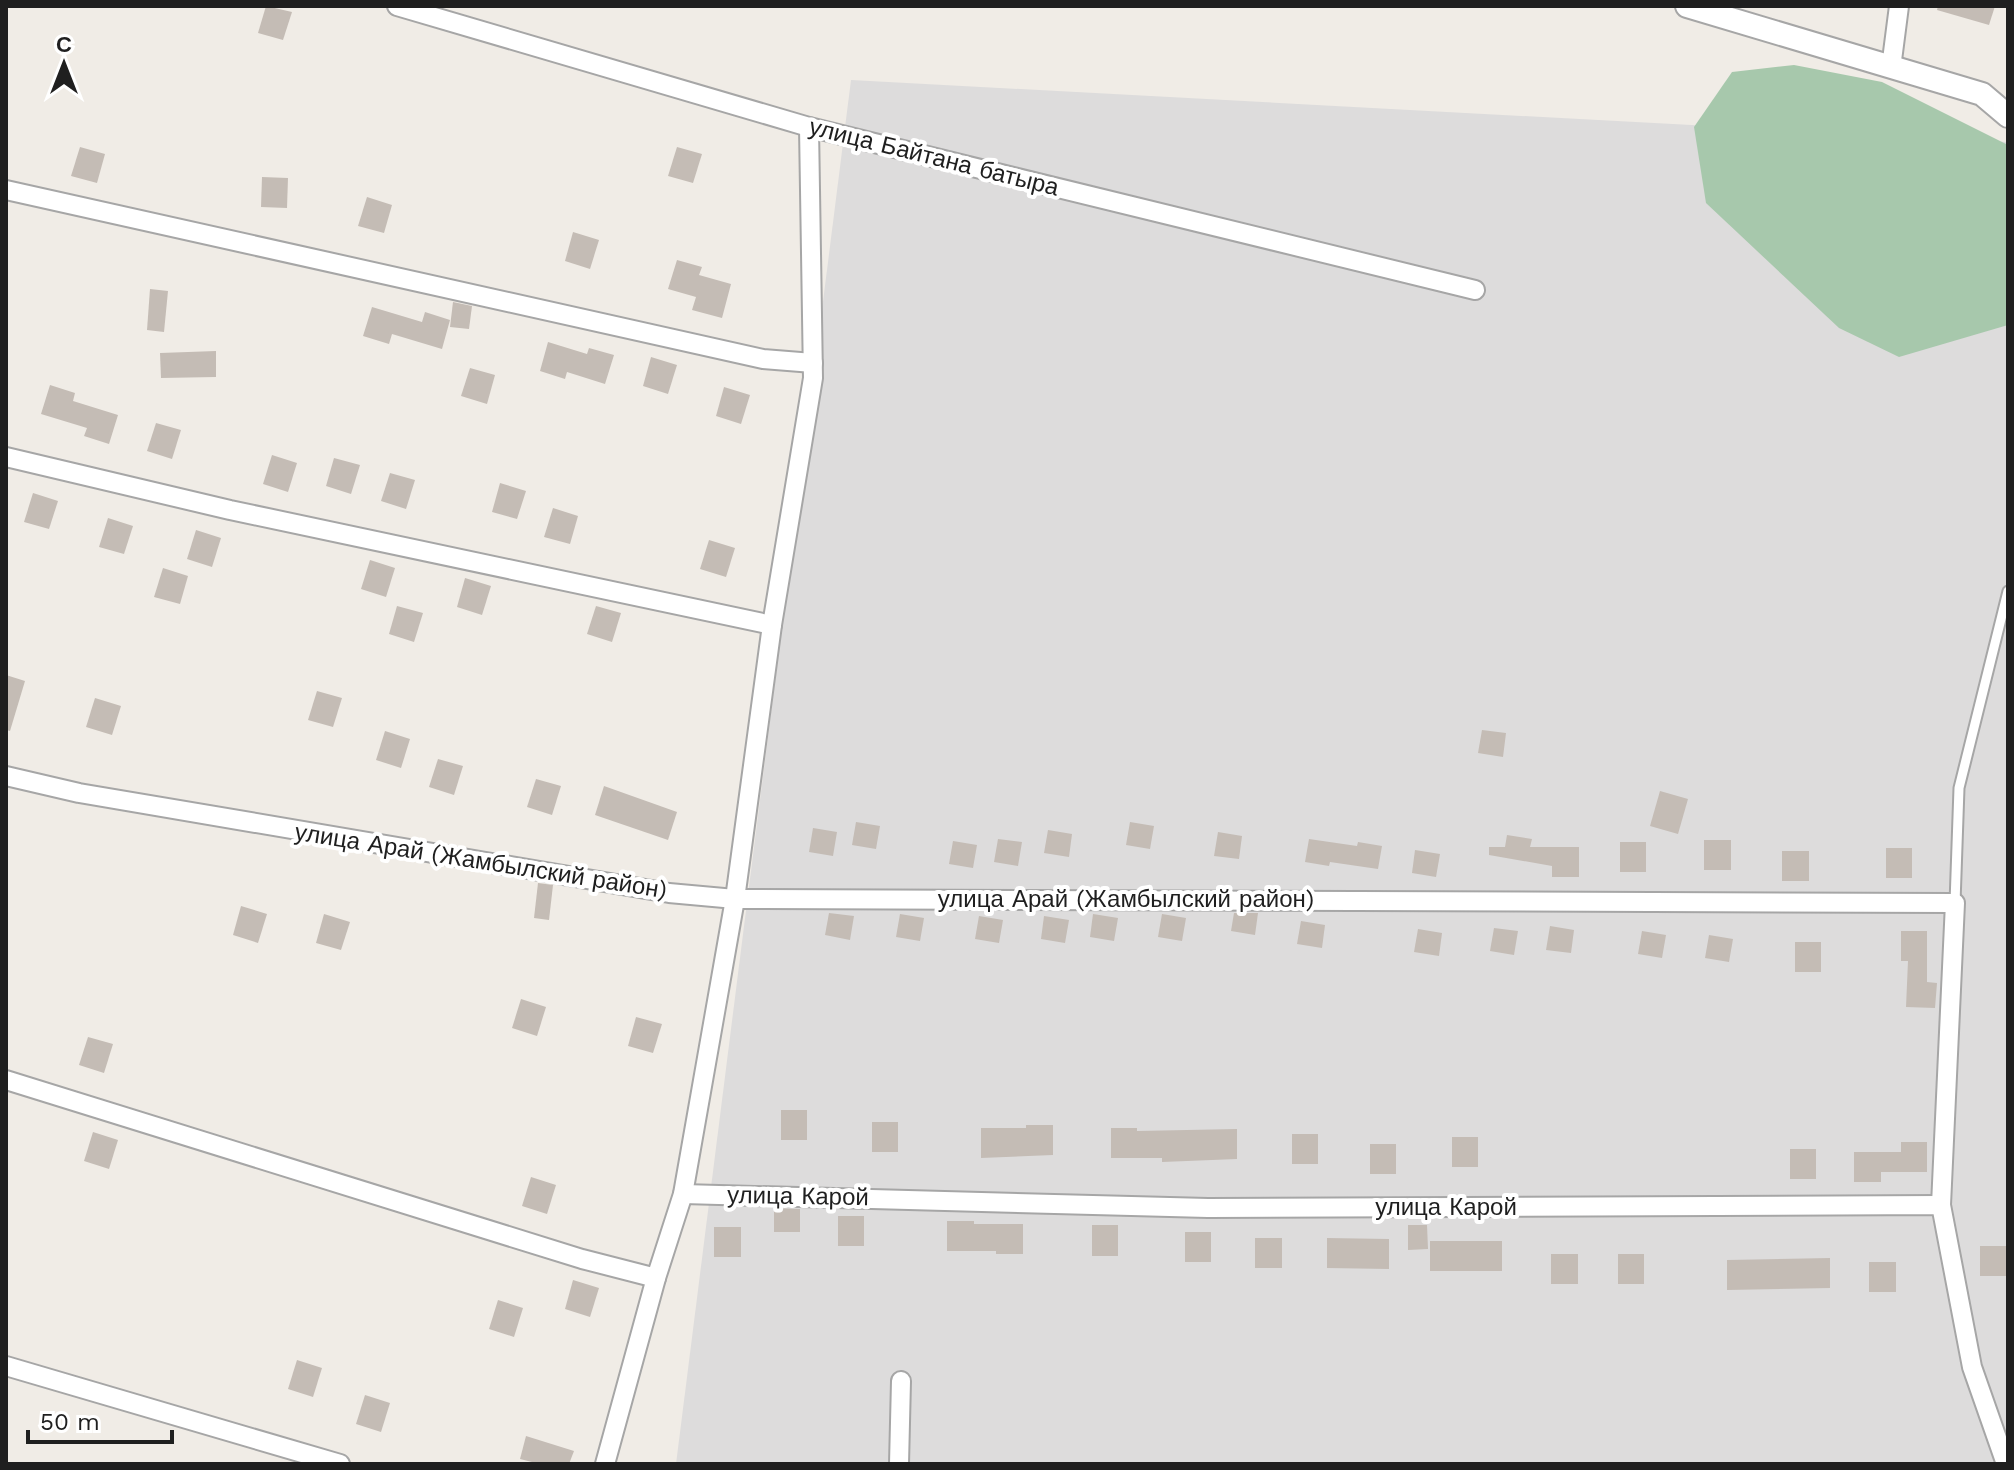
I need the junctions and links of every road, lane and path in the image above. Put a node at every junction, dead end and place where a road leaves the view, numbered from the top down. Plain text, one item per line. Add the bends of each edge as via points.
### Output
1 (1899, 6) edge
2 (403, 7) edge
3 (1695, 7) edge
4 (1891, 68) junction
5 (2008, 116) edge
6 (809, 127) junction
7 (6, 190) edge
8 (1475, 290) dead end
9 (813, 363) junction
10 (6, 457) edge
11 (2008, 591) edge
12 (772, 625) junction
13 (6, 776) edge
14 (735, 899) junction
15 (1955, 903) junction
16 (6, 1080) edge
17 (683, 1194) junction
18 (1941, 1205) junction
19 (656, 1278) junction
20 (6, 1366) edge
21 (901, 1381) dead end
22 (340, 1464) edge
23 (605, 1464) edge
24 (899, 1464) edge
25 (2006, 1464) edge

1 - 4 street
2 - 6 street, улица Байтана батыра
3 - 4 street
4 - 5 street via 1982,94
6 - 8 street, улица Байтана батыра
6 - 9 street
7 - 9 street via 763,359
9 - 12 street
10 - 12 street
11 - 15 lane via 1959,788
12 - 14 street
13 - 14 street, улица Арай (Жамбылский район) via 637,888
14 - 15 street, улица Арай (Жамбылский район)
14 - 17 street
15 - 18 street
16 - 19 street
17 - 18 street, улица Карой via 1208,1208
17 - 19 street
18 - 25 street via 1972,1367
19 - 23 street
20 - 22 street
21 - 24 street

